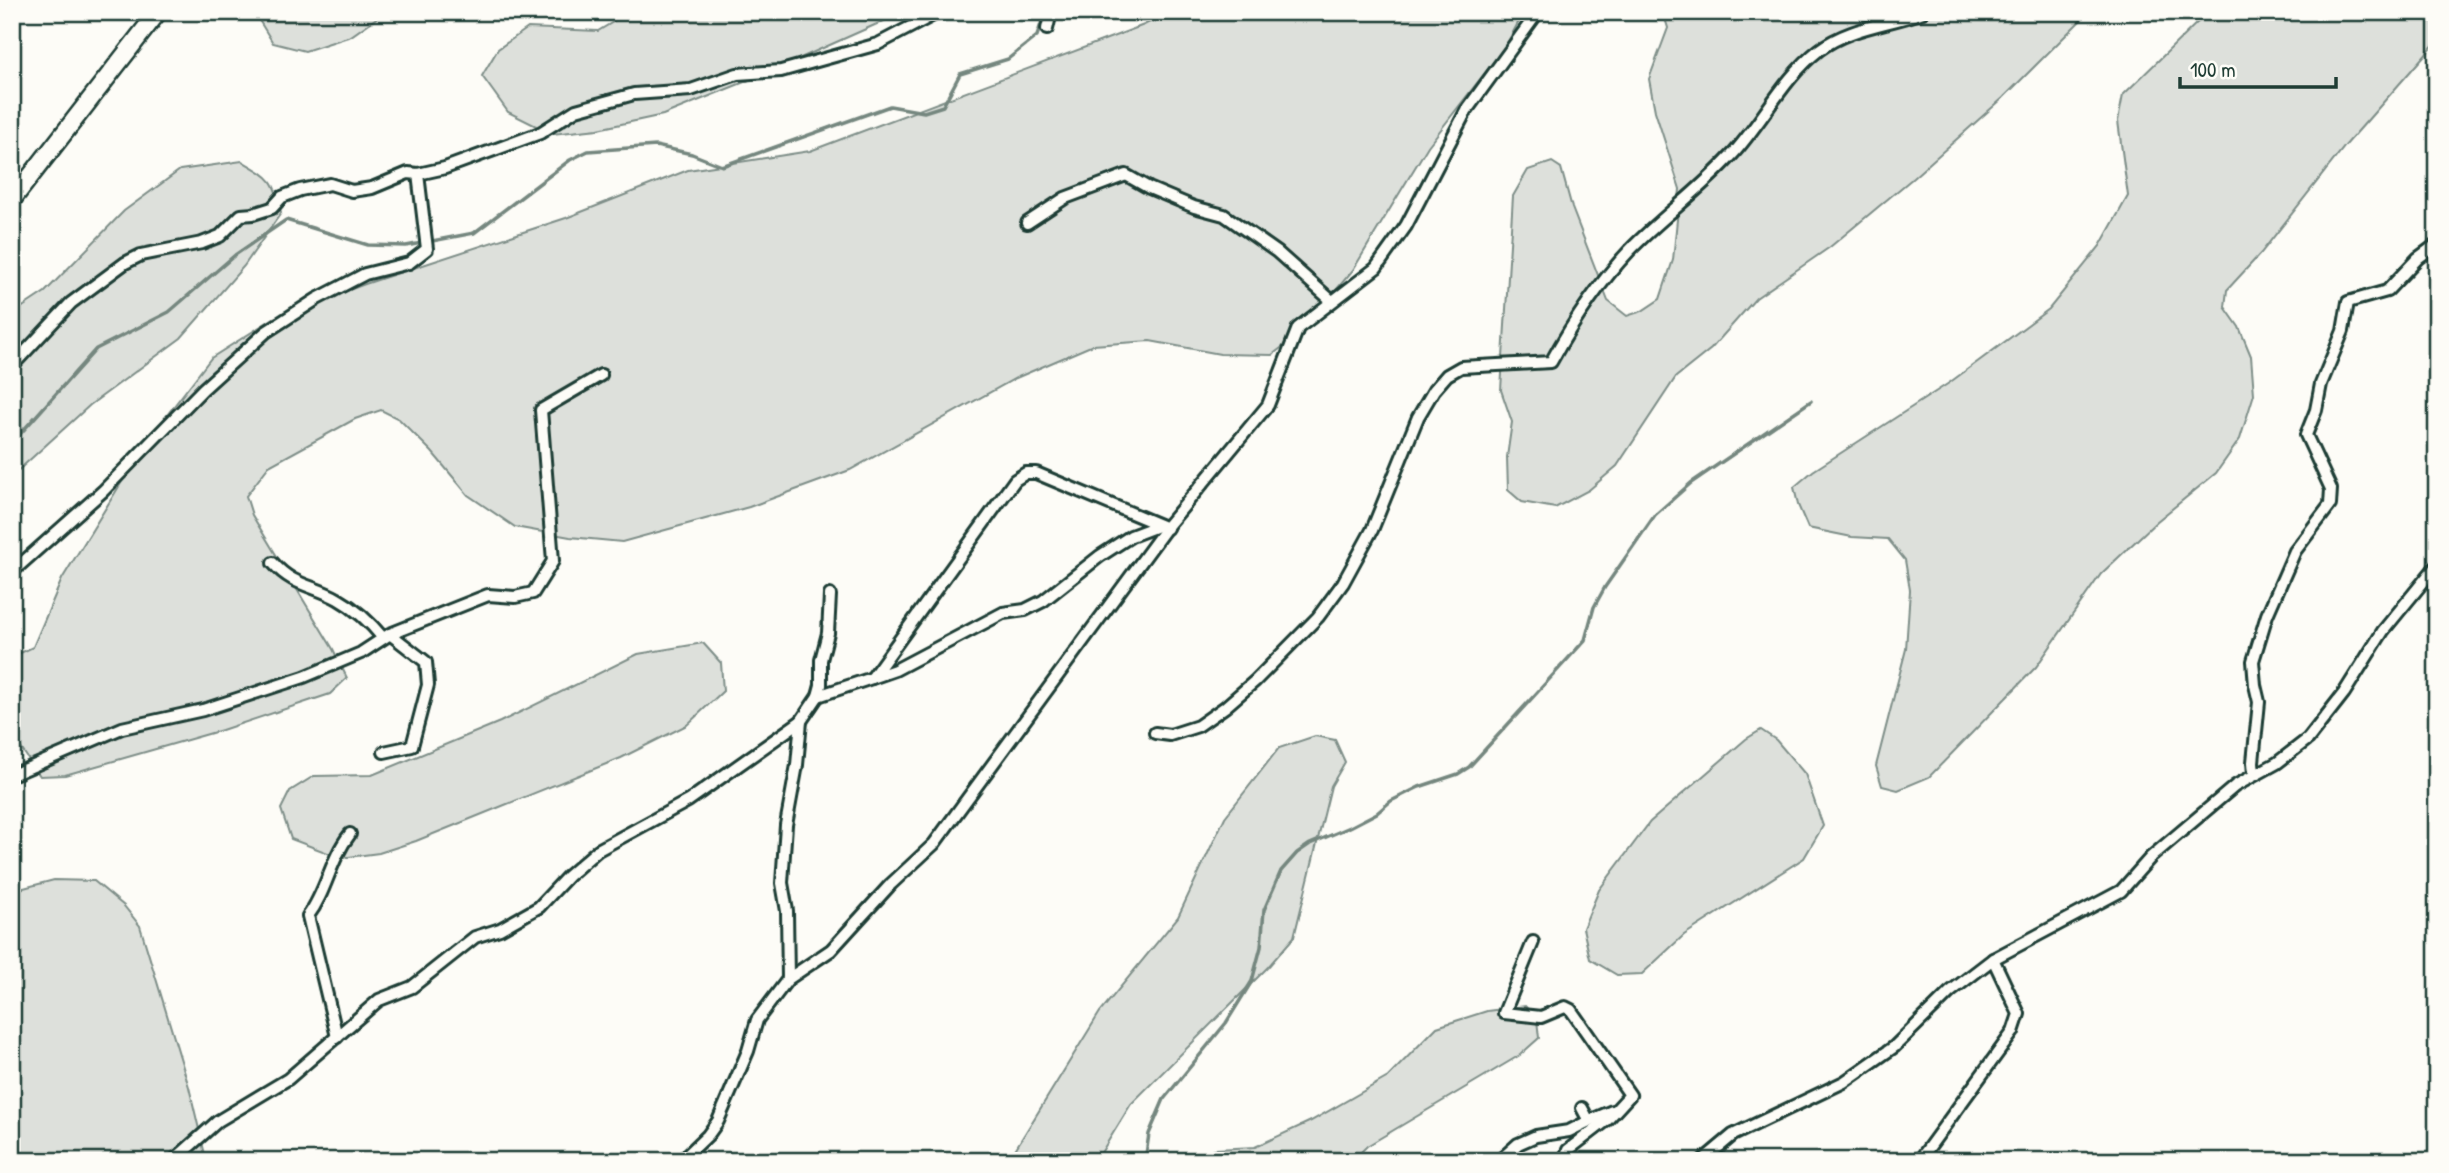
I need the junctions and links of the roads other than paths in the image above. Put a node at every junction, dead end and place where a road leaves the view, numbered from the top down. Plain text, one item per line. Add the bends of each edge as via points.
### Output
1 (158, 12) edge
2 (939, 12) edge
3 (1051, 12) edge
4 (1538, 12) edge
5 (1923, 12) edge
6 (1047, 29) dead end
7 (418, 174) junction
8 (18, 182) edge
9 (12, 200) edge
10 (1027, 223) dead end
11 (2437, 244) edge
12 (1332, 301) junction
13 (12, 366) edge
14 (601, 375) dead end
15 (1163, 526) junction
16 (272, 563) dead end
17 (2437, 565) edge
18 (12, 572) edge
19 (830, 595) dead end
20 (386, 636) junction
21 (872, 678) junction
22 (818, 696) junction
23 (801, 721) junction
24 (1155, 733) dead end
25 (384, 752) dead end
26 (2255, 774) junction
27 (12, 775) edge
28 (350, 834) dead end
29 (1533, 942) dead end
30 (1993, 959) junction
31 (788, 979) junction
32 (337, 1037) junction
33 (1582, 1108) dead end
34 (1617, 1109) junction
35 (1589, 1121) junction
36 (173, 1161) edge
37 (681, 1161) edge
38 (1499, 1161) edge
39 (1564, 1161) edge
40 (1702, 1161) edge
41 (1919, 1161) edge

1 - 8 main road
2 - 7 street via 878,44 781,71 737,74 691,90 635,94 576,110 540,133
3 - 6 street
4 - 12 street via 1466,111 1406,226 1376,268
5 - 24 street via 1839,37 1818,51 1732,156 1630,249 1597,288 1551,362 1461,368 1447,375 1418,417 1372,530 1318,617 1225,708 1198,726 1170,735
7 - 13 street via 352,191 330,184 300,190 282,197 272,208 241,215 211,240 141,255 71,303
7 - 18 street via 427,249 409,263 365,275 317,299 266,332 103,491
8 - 9 main road
10 - 12 street via 1066,198 1126,175 1194,207 1224,215 1277,252
11 - 26 street via 2387,291 2348,302 2343,331 2306,435 2331,489 2330,505 2295,551 2253,661 2259,702
12 - 15 street via 1298,328 1268,405
14 - 20 street via 541,410 553,561 533,593 488,595
15 - 21 street via 1131,536 1025,610 1003,613
15 - 21 street via 1027,473 1015,480
15 - 31 street via 934,844 831,950
16 - 20 street via 285,577 338,599
17 - 26 street via 2383,631 2344,693 2308,738
19 - 22 street
20 - 25 street via 426,662 428,685 412,746
20 - 27 street via 361,653 304,677 203,710 122,728
21 - 22 street
22 - 23 street
23 - 31 street via 782,883
23 - 32 street via 688,801 598,850 539,907 475,937 412,987 379,1000
26 - 30 street via 2151,857 2121,891
28 - 32 street via 338,849 308,916
29 - 34 street via 1504,1013 1541,1017 1565,1007 1572,1010 1630,1095
30 - 40 street via 1950,992 1894,1047 1844,1083 1733,1135
30 - 41 street via 2019,1014 2013,1032
31 - 37 street via 757,1020 718,1121
32 - 36 street via 288,1079 218,1121
33 - 35 street
34 - 35 street
34 - 39 street via 1568,1150
35 - 38 street via 1569,1131 1536,1136

